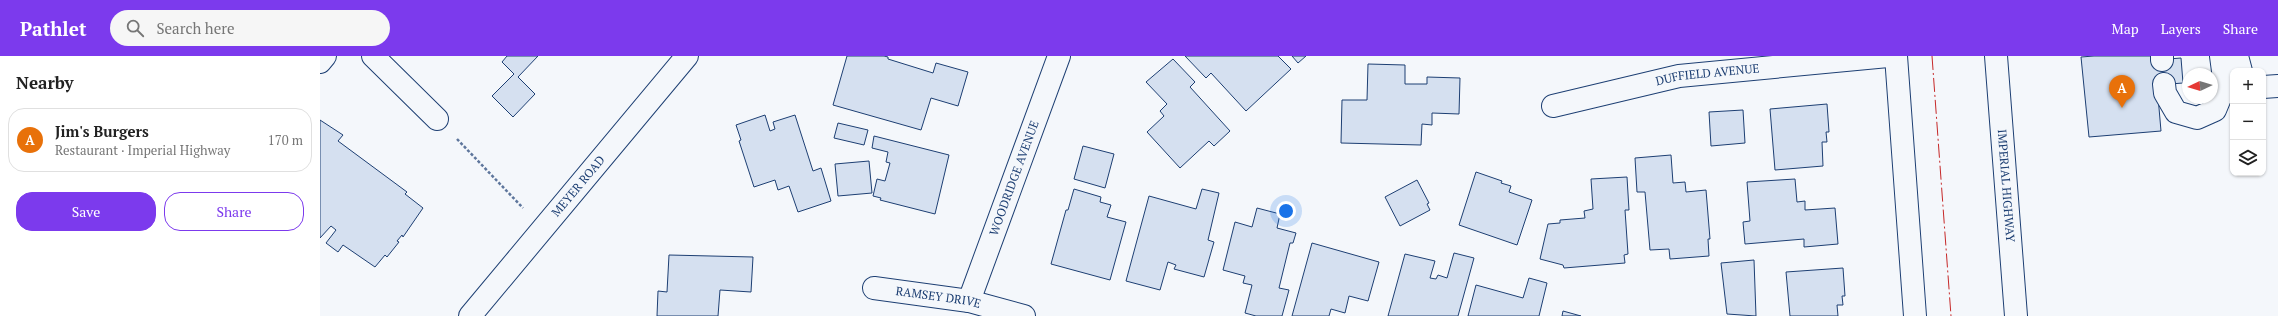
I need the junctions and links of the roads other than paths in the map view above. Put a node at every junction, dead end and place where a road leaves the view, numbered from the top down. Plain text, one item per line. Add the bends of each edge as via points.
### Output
1 (325, 56) edge
2 (373, 56) edge
3 (687, 56) edge
4 (1059, 56) edge
5 (1888, 56) edge
6 (1896, 56) edge
7 (1996, 56) edge
8 (2221, 56) edge
9 (2237, 56) edge
10 (320, 62) edge
11 (2240, 68) edge
12 (2164, 84) dead end
13 (2278, 86) edge
14 (2266, 87) edge
15 (1553, 106) dead end
16 (437, 119) road end
17 (874, 288) dead end
18 (969, 301) junction
19 (470, 316) edge
20 (1024, 316) edge
21 (1915, 316) edge
22 (2016, 316) edge

1 - 10 street
2 - 16 street
3 - 19 street, MEYER ROAD
4 - 18 street, WOODRIDGE AVENUE
5 - 15 street, DUFFIELD AVENUE via 1679,76
6 - 21 street
7 - 22 street, IMPERIAL HIGHWAY
8 - 12 street via 2225,86 2215,110 2197,118 2176,112 2165,93
9 - 11 street
13 - 14 street
17 - 18 street, RAMSEY DRIVE
18 - 20 street, RAMSEY DRIVE

